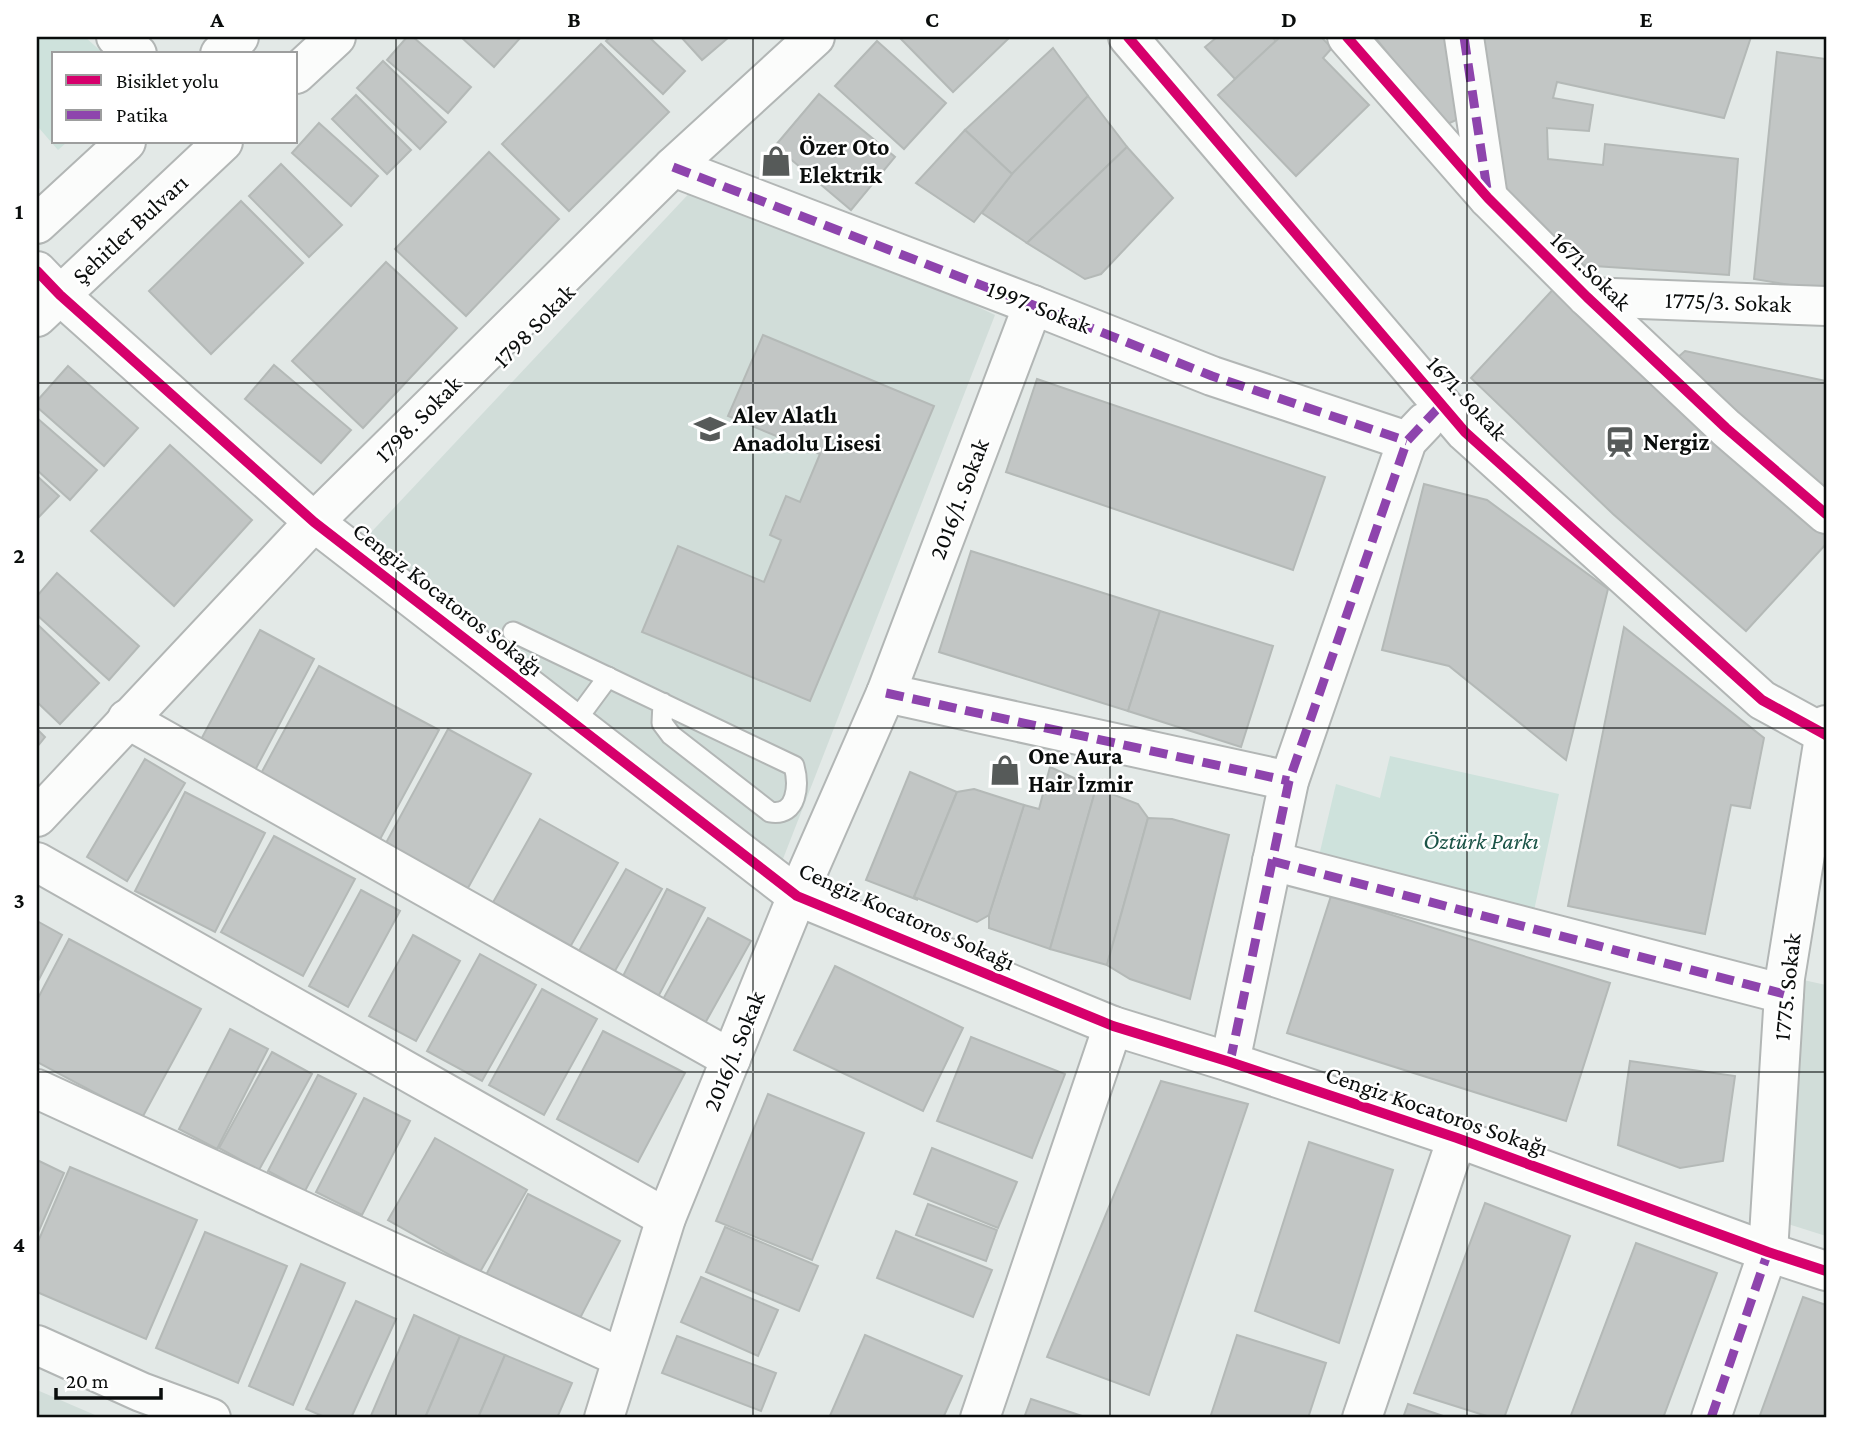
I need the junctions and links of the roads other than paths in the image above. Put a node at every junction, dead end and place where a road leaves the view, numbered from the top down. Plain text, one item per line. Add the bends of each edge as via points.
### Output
1 (116, 37) edge
2 (239, 37) edge
3 (336, 37) edge
4 (815, 37) edge
5 (1128, 37) edge
6 (1347, 37) edge
7 (1464, 37) edge
8 (135, 52) edge
9 (222, 52) edge
10 (298, 72) edge
11 (124, 144) edge
12 (221, 144) edge
13 (673, 167) junction
14 (1488, 198) junction
15 (37, 224) edge
16 (45, 294) edge
17 (1587, 297) junction
18 (1033, 304) junction
19 (1826, 306) edge
20 (1442, 404) junction
21 (1407, 441) junction
22 (1826, 514) edge
23 (314, 522) junction
24 (513, 632) dead end
25 (608, 677) junction
26 (886, 693) junction
27 (663, 703) junction
28 (127, 719) junction
29 (574, 723) junction
30 (1826, 731) edge
31 (1289, 781) junction
32 (37, 817) edge
33 (1272, 861) junction
34 (37, 862) edge
35 (797, 896) junction
36 (1784, 994) junction
37 (1113, 1026) junction
38 (731, 1059) junction
39 (1230, 1062) junction
40 (37, 1089) edge
41 (1457, 1138) junction
42 (666, 1218) junction
43 (1768, 1252) junction
44 (1826, 1271) edge
45 (37, 1345) edge
46 (622, 1358) junction
47 (136, 1405) edge
48 (211, 1418) edge
49 (604, 1418) edge
50 (980, 1418) edge
51 (1362, 1418) edge
52 (1711, 1418) edge

1 - 8 street
2 - 9 street
3 - 10 street
4 - 13 street, 1798. Sokak
5 - 20 street, 1671. Sokak
6 - 14 street, 1671.Sokak
7 - 14 street
11 - 15 street
12 - 16 street, Şehitler Bulvarı
13 - 18 street, 1997. Sokak
13 - 23 street, 1798. Sokak
14 - 17 street, 1671.Sokak
16 - 23 street, Cengiz Kocatoros Sokağı
17 - 19 street, 1775/3. Sokak
17 - 22 street, 1671.Sokak via 1726,428
18 - 21 street, 1997. Sokak via 1212,376
18 - 26 street, 2016/1. Sokak
20 - 21 street
20 - 30 street, 1671. Sokak via 1465,432 1762,700
21 - 31 street
23 - 28 street, 1798. Sokak
23 - 29 street, Cengiz Kocatoros Sokağı
24 - 25 lane
25 - 27 lane
25 - 29 lane
26 - 31 street
26 - 35 street, 2016/1. Sokak
27 - 27 lane via 794,766 796,796 786,809 770,812 671,736 662,723
28 - 32 street, 1798. Sokak
28 - 38 street
29 - 35 street, Cengiz Kocatoros Sokağı
30 - 36 street, 1775. Sokak
31 - 33 street
33 - 36 street
33 - 39 street
34 - 42 street
35 - 37 street, Cengiz Kocatoros Sokağı
35 - 38 street, 2016/1. Sokak
36 - 43 street, 1775. Sokak
37 - 39 street, Cengiz Kocatoros Sokağı
37 - 50 street
38 - 42 street, 2016/1. Sokak
39 - 41 street, Cengiz Kocatoros Sokağı
40 - 46 street
41 - 43 street, Cengiz Kocatoros Sokağı
41 - 51 street
42 - 46 street, 2016/1. Sokak
43 - 44 street, Cengiz Kocatoros Sokağı
43 - 52 street, 1775. Sokak
45 - 47 street
46 - 49 street, 2016/1. Sokak
47 - 48 street

